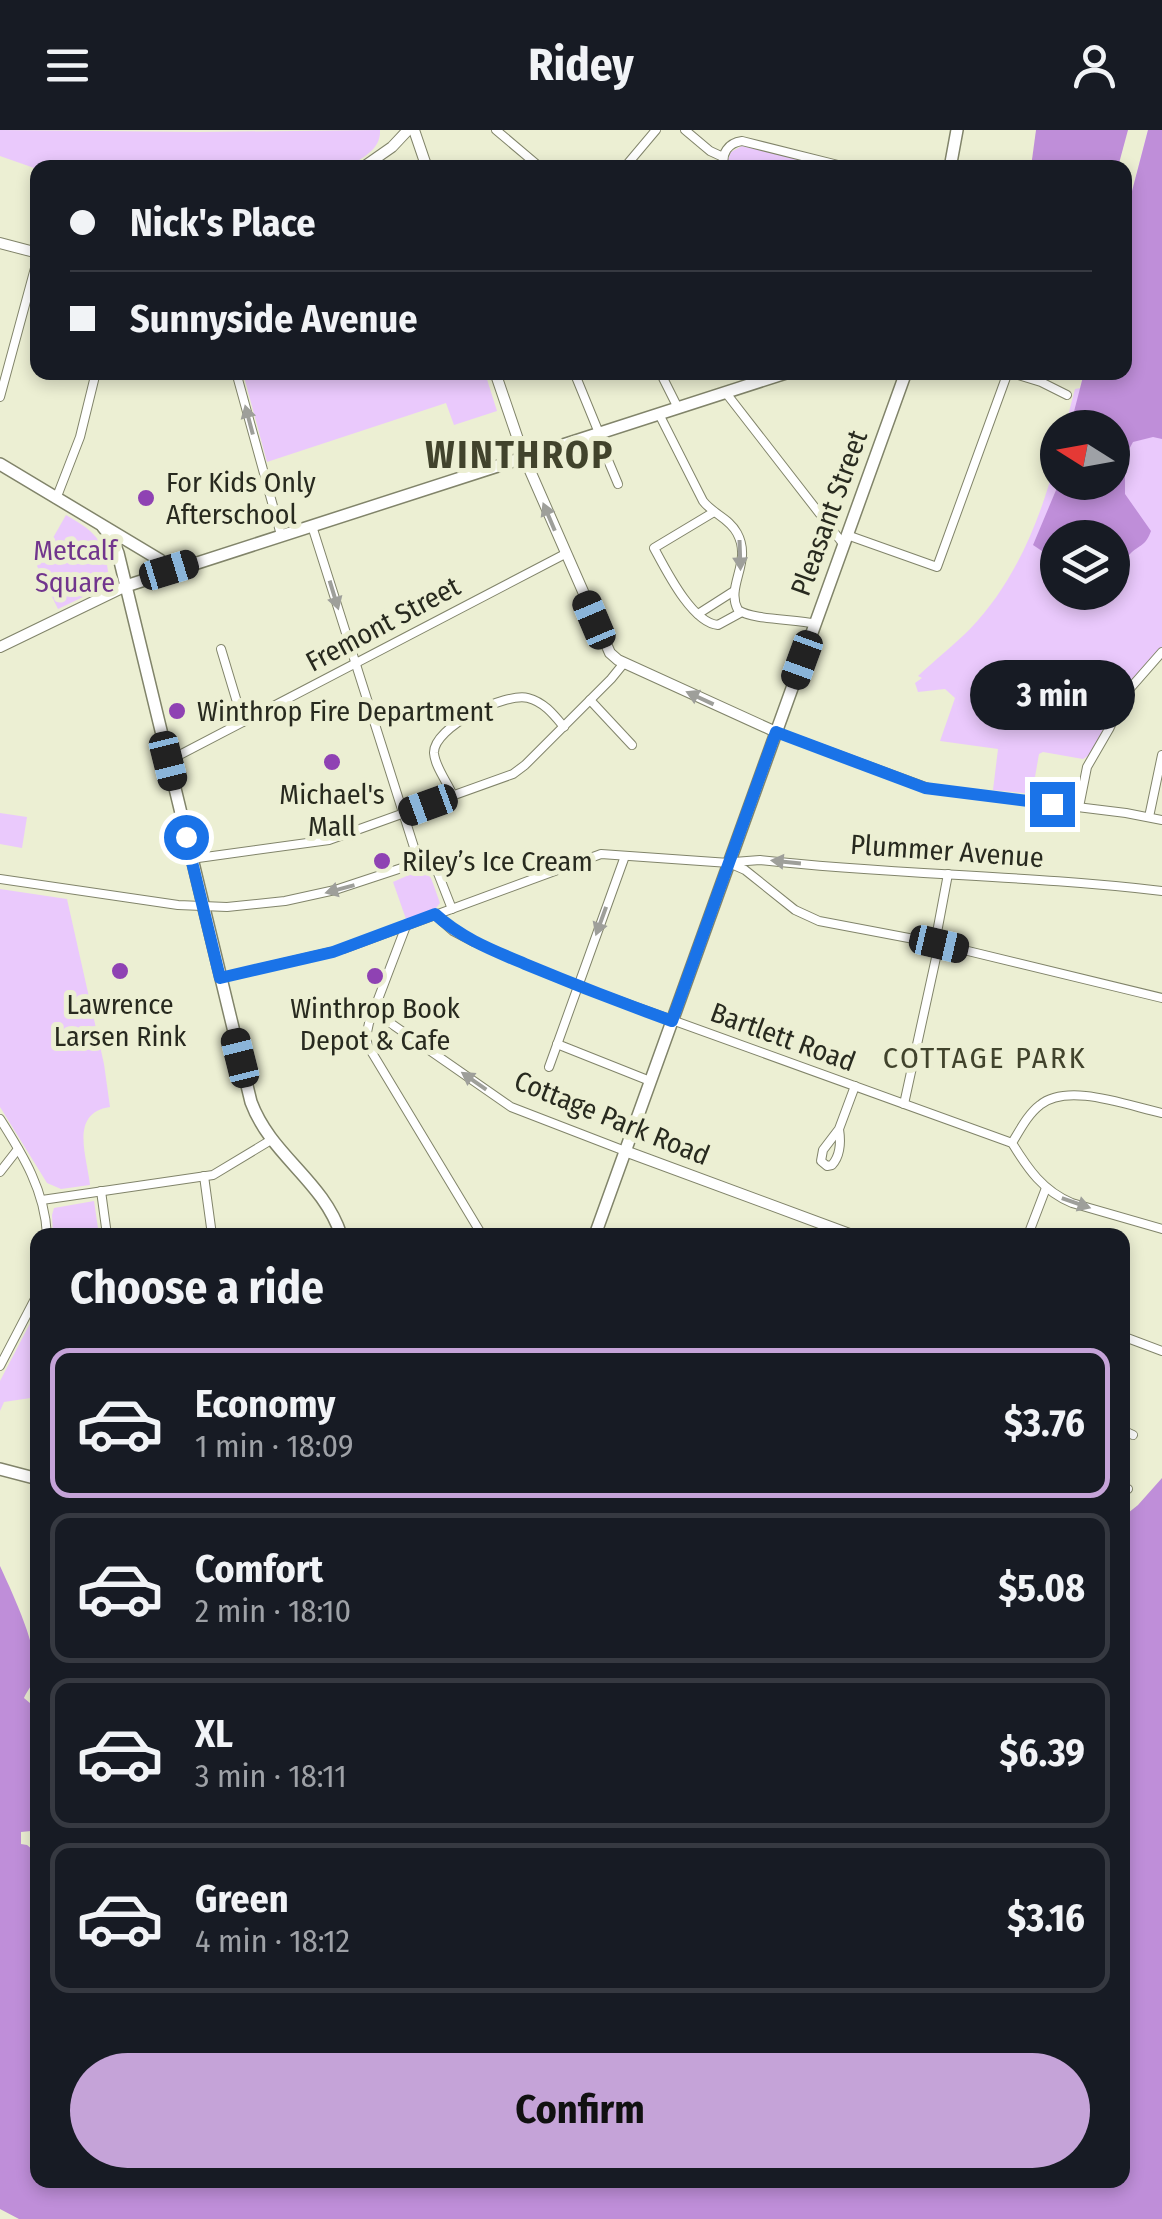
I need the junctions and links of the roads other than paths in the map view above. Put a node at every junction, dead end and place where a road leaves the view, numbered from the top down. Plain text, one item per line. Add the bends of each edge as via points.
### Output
1 (411, 130) edge
2 (496, 130) edge
3 (656, 130) edge
4 (685, 130) edge
5 (958, 130) edge
6 (723, 157) junction
7 (373, 160) edge
8 (423, 160) edge
9 (532, 160) edge
10 (631, 160) edge
11 (723, 160) edge
12 (818, 160) edge
13 (952, 160) edge
14 (0, 243) edge
15 (30, 252) edge
16 (30, 285) edge
17 (94, 380) edge
18 (238, 380) edge
19 (498, 380) edge
20 (577, 380) edge
21 (664, 380) edge
22 (757, 380) edge
23 (903, 380) edge
24 (1005, 380) edge
25 (1036, 380) edge
26 (726, 393) junction
27 (1067, 395) dead end
28 (0, 397) edge
29 (678, 408) junction
30 (659, 414) junction
31 (598, 434) junction
32 (524, 458) junction
33 (0, 464) edge
34 (618, 484) dead end
35 (56, 498) junction
36 (714, 512) junction
37 (312, 526) junction
38 (103, 527) junction
39 (281, 535) junction
40 (846, 540) junction
41 (565, 554) junction
42 (169, 570) junction
43 (126, 586) junction
44 (734, 592) junction
45 (740, 613) junction
46 (698, 614) junction
47 (816, 624) junction
48 (0, 647) edge
49 (221, 649) dead end
50 (1162, 652) edge
51 (356, 663) junction
52 (624, 663) junction
53 (590, 700) junction
54 (244, 722) junction
55 (564, 727) junction
56 (776, 732) junction
57 (632, 746) dead end
58 (1162, 755) edge
59 (168, 761) junction
60 (453, 796) junction
61 (1079, 807) junction
62 (402, 814) junction
63 (1149, 817) junction
64 (1162, 820) edge
65 (625, 856) junction
66 (191, 859) junction
67 (729, 862) junction
68 (418, 863) junction
69 (948, 874) junction
70 (0, 878) edge
71 (1162, 891) edge
72 (203, 907) junction
73 (452, 908) junction
74 (435, 914) junction
75 (406, 926) junction
76 (937, 944) junction
77 (220, 978) junction
78 (578, 986) junction
79 (1162, 998) edge
80 (373, 1010) junction
81 (672, 1021) junction
82 (557, 1044) junction
83 (549, 1067) dead end
84 (650, 1081) junction
85 (855, 1086) junction
86 (904, 1104) junction
87 (1162, 1113) edge
88 (0, 1119) edge
89 (840, 1129) dead end
90 (271, 1140) junction
91 (1012, 1143) junction
92 (18, 1149) junction
93 (625, 1150) junction
94 (0, 1172) edge
95 (204, 1176) junction
96 (1046, 1188) junction
97 (101, 1191) junction
98 (42, 1200) junction
99 (46, 1228) edge
100 (106, 1228) edge
101 (211, 1228) edge
102 (338, 1228) edge
103 (478, 1228) edge
104 (601, 1228) edge
105 (833, 1228) edge
106 (1031, 1228) edge
107 (1162, 1229) edge
108 (30, 1312) edge
109 (1130, 1339) edge
110 (1162, 1351) edge
111 (0, 1366) edge
112 (1130, 1434) edge
113 (1133, 1436) dead end
114 (0, 1469) edge
115 (30, 1477) edge

1 - 7 street
1 - 8 street
2 - 9 street
3 - 10 street
4 - 6 street
5 - 13 main road
6 - 11 street
6 - 12 street via 731,145 745,142
14 - 15 street
16 - 28 street
17 - 35 street
39 -> 18 street
19 - 32 street
20 - 31 street
21 - 29 street
22 - 26 main road
23 - 40 main road, Pleasant Street
24 - 40 street via 937,567
25 - 27 street
26 - 29 main road
26 - 40 street
29 - 30 main road
30 - 31 main road
30 - 36 street
31 - 32 main road
31 - 34 street
32 - 37 main road
41 -> 32 street
33 - 35 main road
35 - 38 main road
36 -> 44 street via 740,541 743,559
36 - 46 street via 654,548
37 - 39 main road
37 -> 51 street
38 - 42 main road
38 - 43 main road via 114,541
39 - 42 main road
40 - 47 main road, Pleasant Street
41 - 51 street, Fremont Street
41 - 52 street via 604,644
42 - 43 main road
43 - 48 street
43 - 59 main road
44 - 45 street
44 - 46 street
45 - 46 street via 715,626
45 - 47 street
47 - 56 main road, Pleasant Street
49 - 54 street
50 - 61 street via 1126,692 1087,767
51 - 54 street, Fremont Street
51 - 62 street
52 - 53 street
56 -> 52 street
53 - 55 street
53 - 57 street
54 - 59 street, Fremont Street
55 - 60 street via 516,772
55 - 60 street via 540,702 518,696 451,726 434,754
56 - 61 street via 925,788
56 - 67 main road, Pleasant Street
58 - 63 street
59 - 66 main road
60 - 62 street
61 - 63 street
62 - 66 street via 324,842
62 - 68 street
63 - 64 street
65 - 67 street, Plummer Avenue
65 - 73 street, Plummer Avenue via 601,854
65 -> 78 street
66 - 72 main road
69 -> 67 street, Plummer Avenue
67 - 76 street via 808,917
67 - 81 main road, Pleasant Street
68 -> 72 street via 302,898
68 - 73 street via 432,858
69 - 71 street, Plummer Avenue
69 - 76 street
70 - 72 street
72 - 77 main road
73 - 74 street, Plummer Avenue
74 - 75 street, Plummer Avenue
74 - 78 street, Bartlett Road via 474,942
75 - 77 street, Plummer Avenue via 322,955
75 - 80 street
76 - 79 street
76 - 86 street
77 - 90 main road via 250,1097
78 - 81 street, Bartlett Road
78 - 82 street
93 -> 80 street, Cottage Park Road via 512,1107
80 - 103 street via 366,1038 371,1054
81 - 84 main road, Pleasant Street
81 - 85 street, Bartlett Road
82 - 83 street
82 - 84 street
84 - 93 main road, Pleasant Street
85 - 86 street, Bartlett Road
85 - 89 street
86 - 91 street, Bartlett Road
87 - 91 street via 1060,1095 1038,1107
88 - 92 street
90 - 95 street
90 - 102 main road via 319,1191
91 - 96 street
92 - 94 street
92 - 98 street
93 - 104 main road, Pleasant Street
93 - 105 street, Cottage Park Road
95 - 97 street
95 - 101 street
96 - 106 street
96 -> 107 street via 1072,1203
97 - 98 street
97 - 100 street
98 - 99 street
108 - 111 street
109 - 110 street
112 - 113 street
114 - 115 main road

